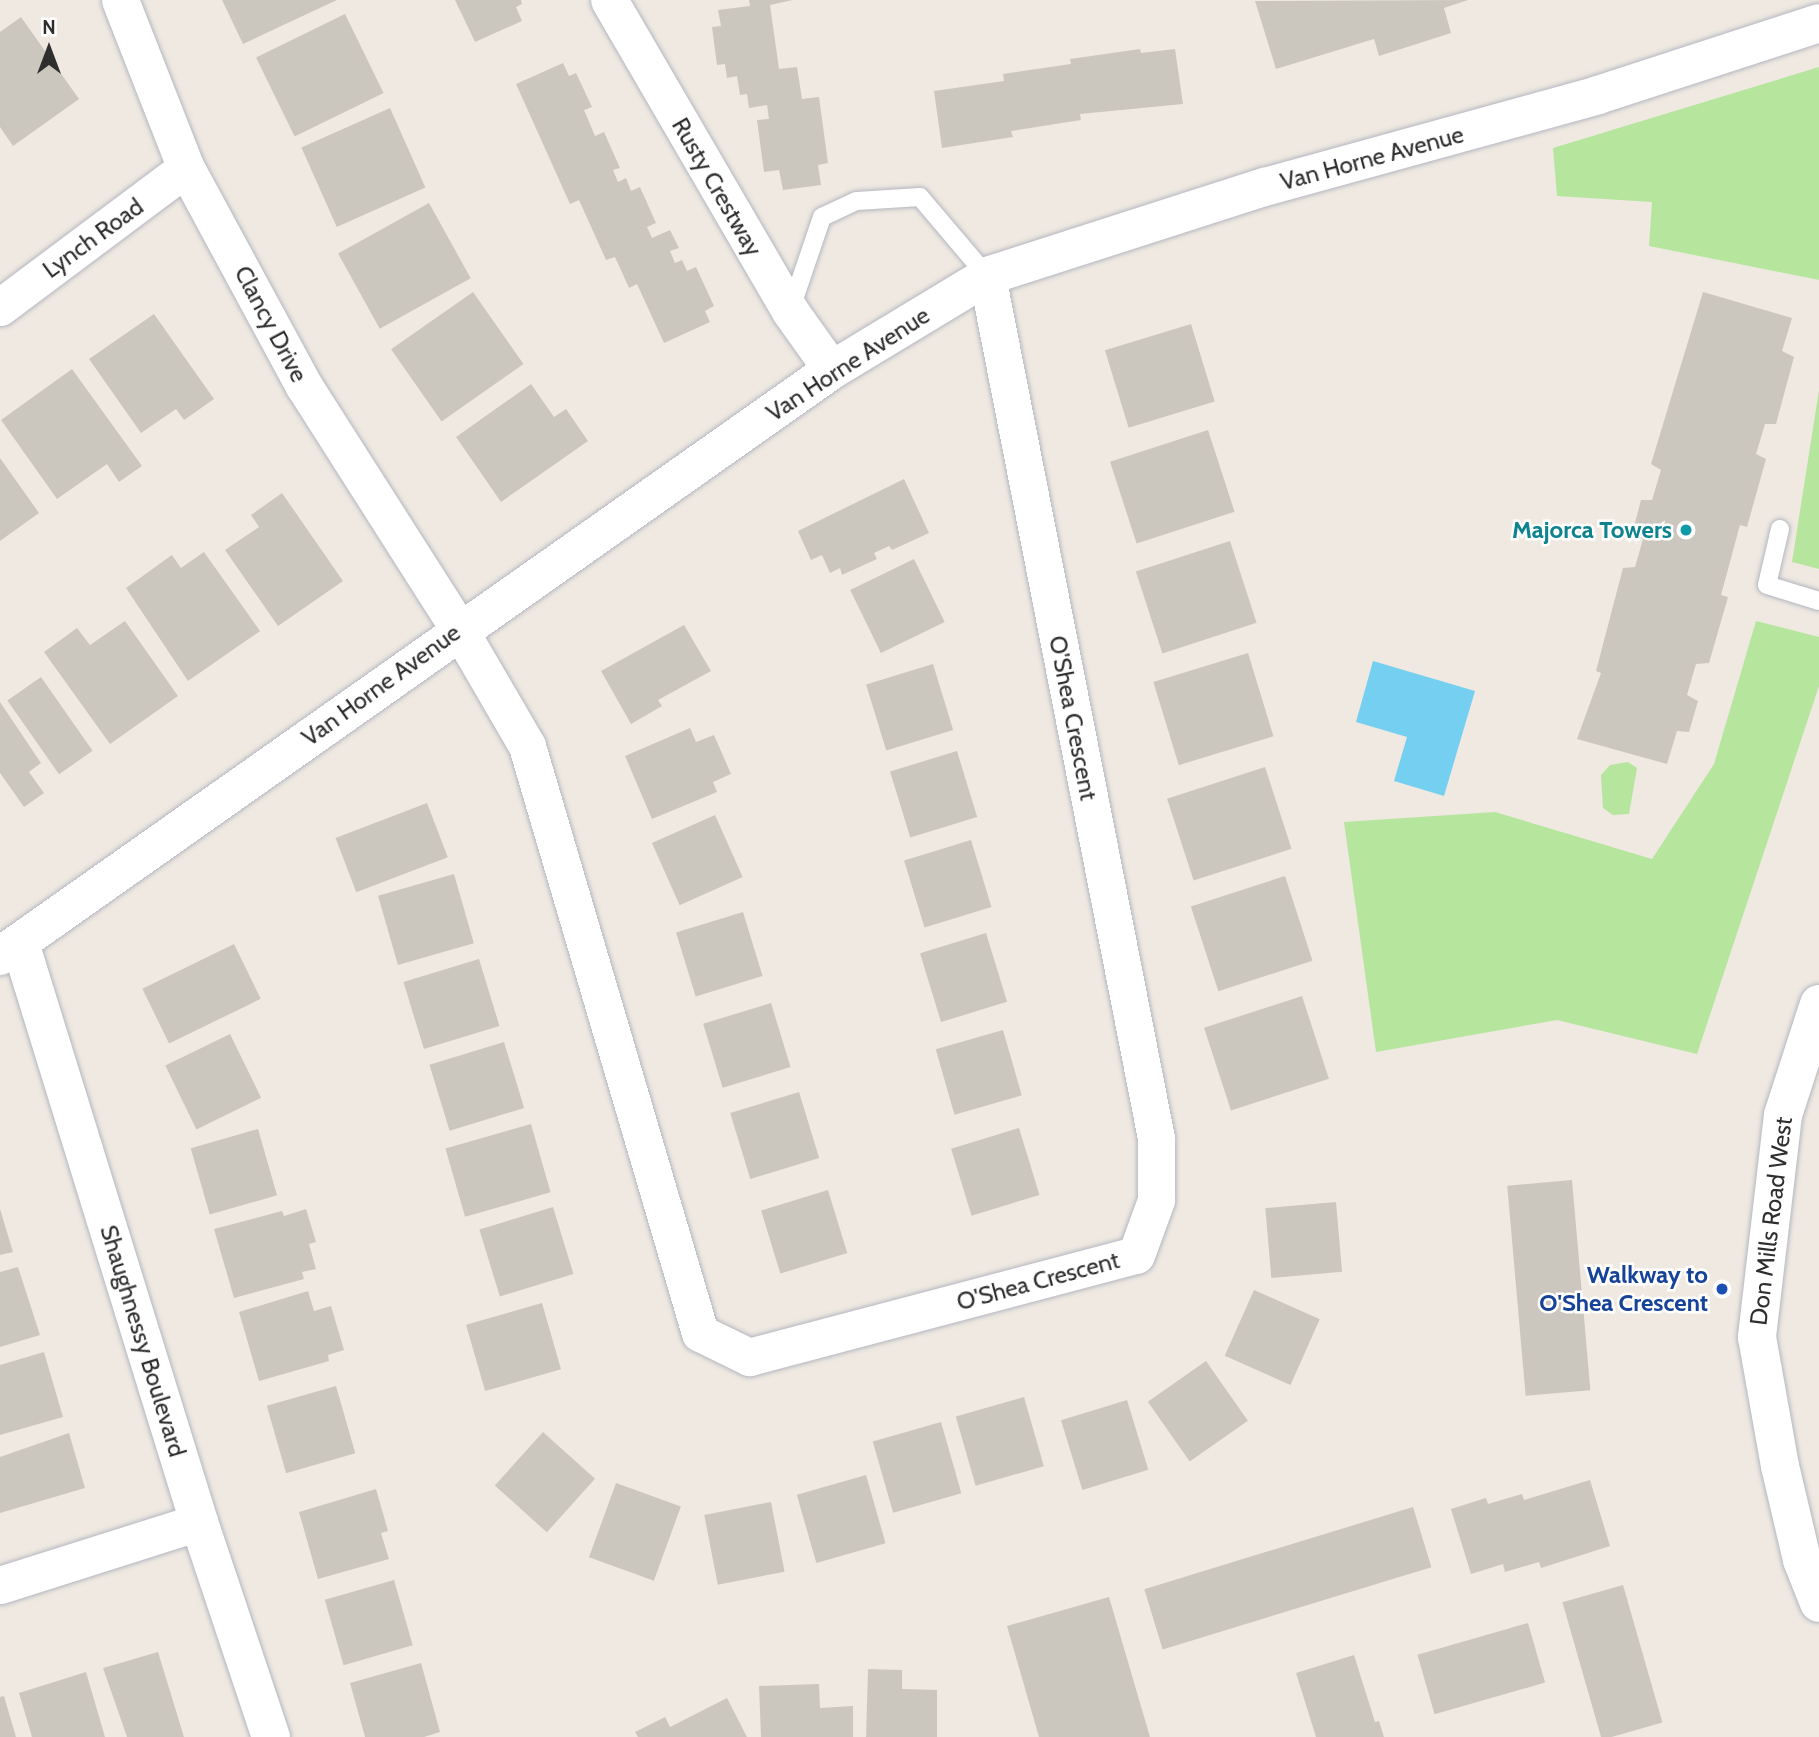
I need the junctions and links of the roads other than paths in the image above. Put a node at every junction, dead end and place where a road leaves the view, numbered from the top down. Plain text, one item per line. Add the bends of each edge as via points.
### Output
1 (120, 0) edge
2 (609, 0) edge
3 (1819, 23) edge
4 (186, 168) junction
5 (987, 276) junction
6 (0, 307) edge
7 (790, 311) junction
8 (831, 370) junction
9 (1780, 529) dead end
10 (1819, 601) edge
11 (458, 629) junction
12 (10, 950) edge
13 (1819, 1004) edge
14 (1811, 1049) edge
15 (199, 1522) junction
16 (0, 1585) edge
17 (1819, 1603) edge
18 (271, 1737) edge

1 - 4 street, Clancy Drive
2 - 7 street, Rusty Crestway
3 - 5 street, Van Horne Avenue via 1598,94 1265,187
4 - 6 street, Lynch Road
4 - 11 street, Clancy Drive via 304,386
5 - 7 lane via 920,197 857,201 822,217
5 - 8 street, Van Horne Avenue
5 - 11 street, O'Shea Crescent via 1156,1138 1156,1200 1136,1255 749,1357 700,1334 527,746
7 - 8 street, Rusty Crestway
8 - 11 street, Van Horne Avenue
9 - 10 lane via 1767,585
11 - 12 street, Van Horne Avenue
12 - 15 street, Shaughnessy Boulevard
13 - 14 street, Don Mills Road West
14 - 17 street, Don Mills Road West via 1783,1115 1757,1337 1780,1466 1802,1560
15 - 16 street
15 - 18 street, Shaughnessy Boulevard

